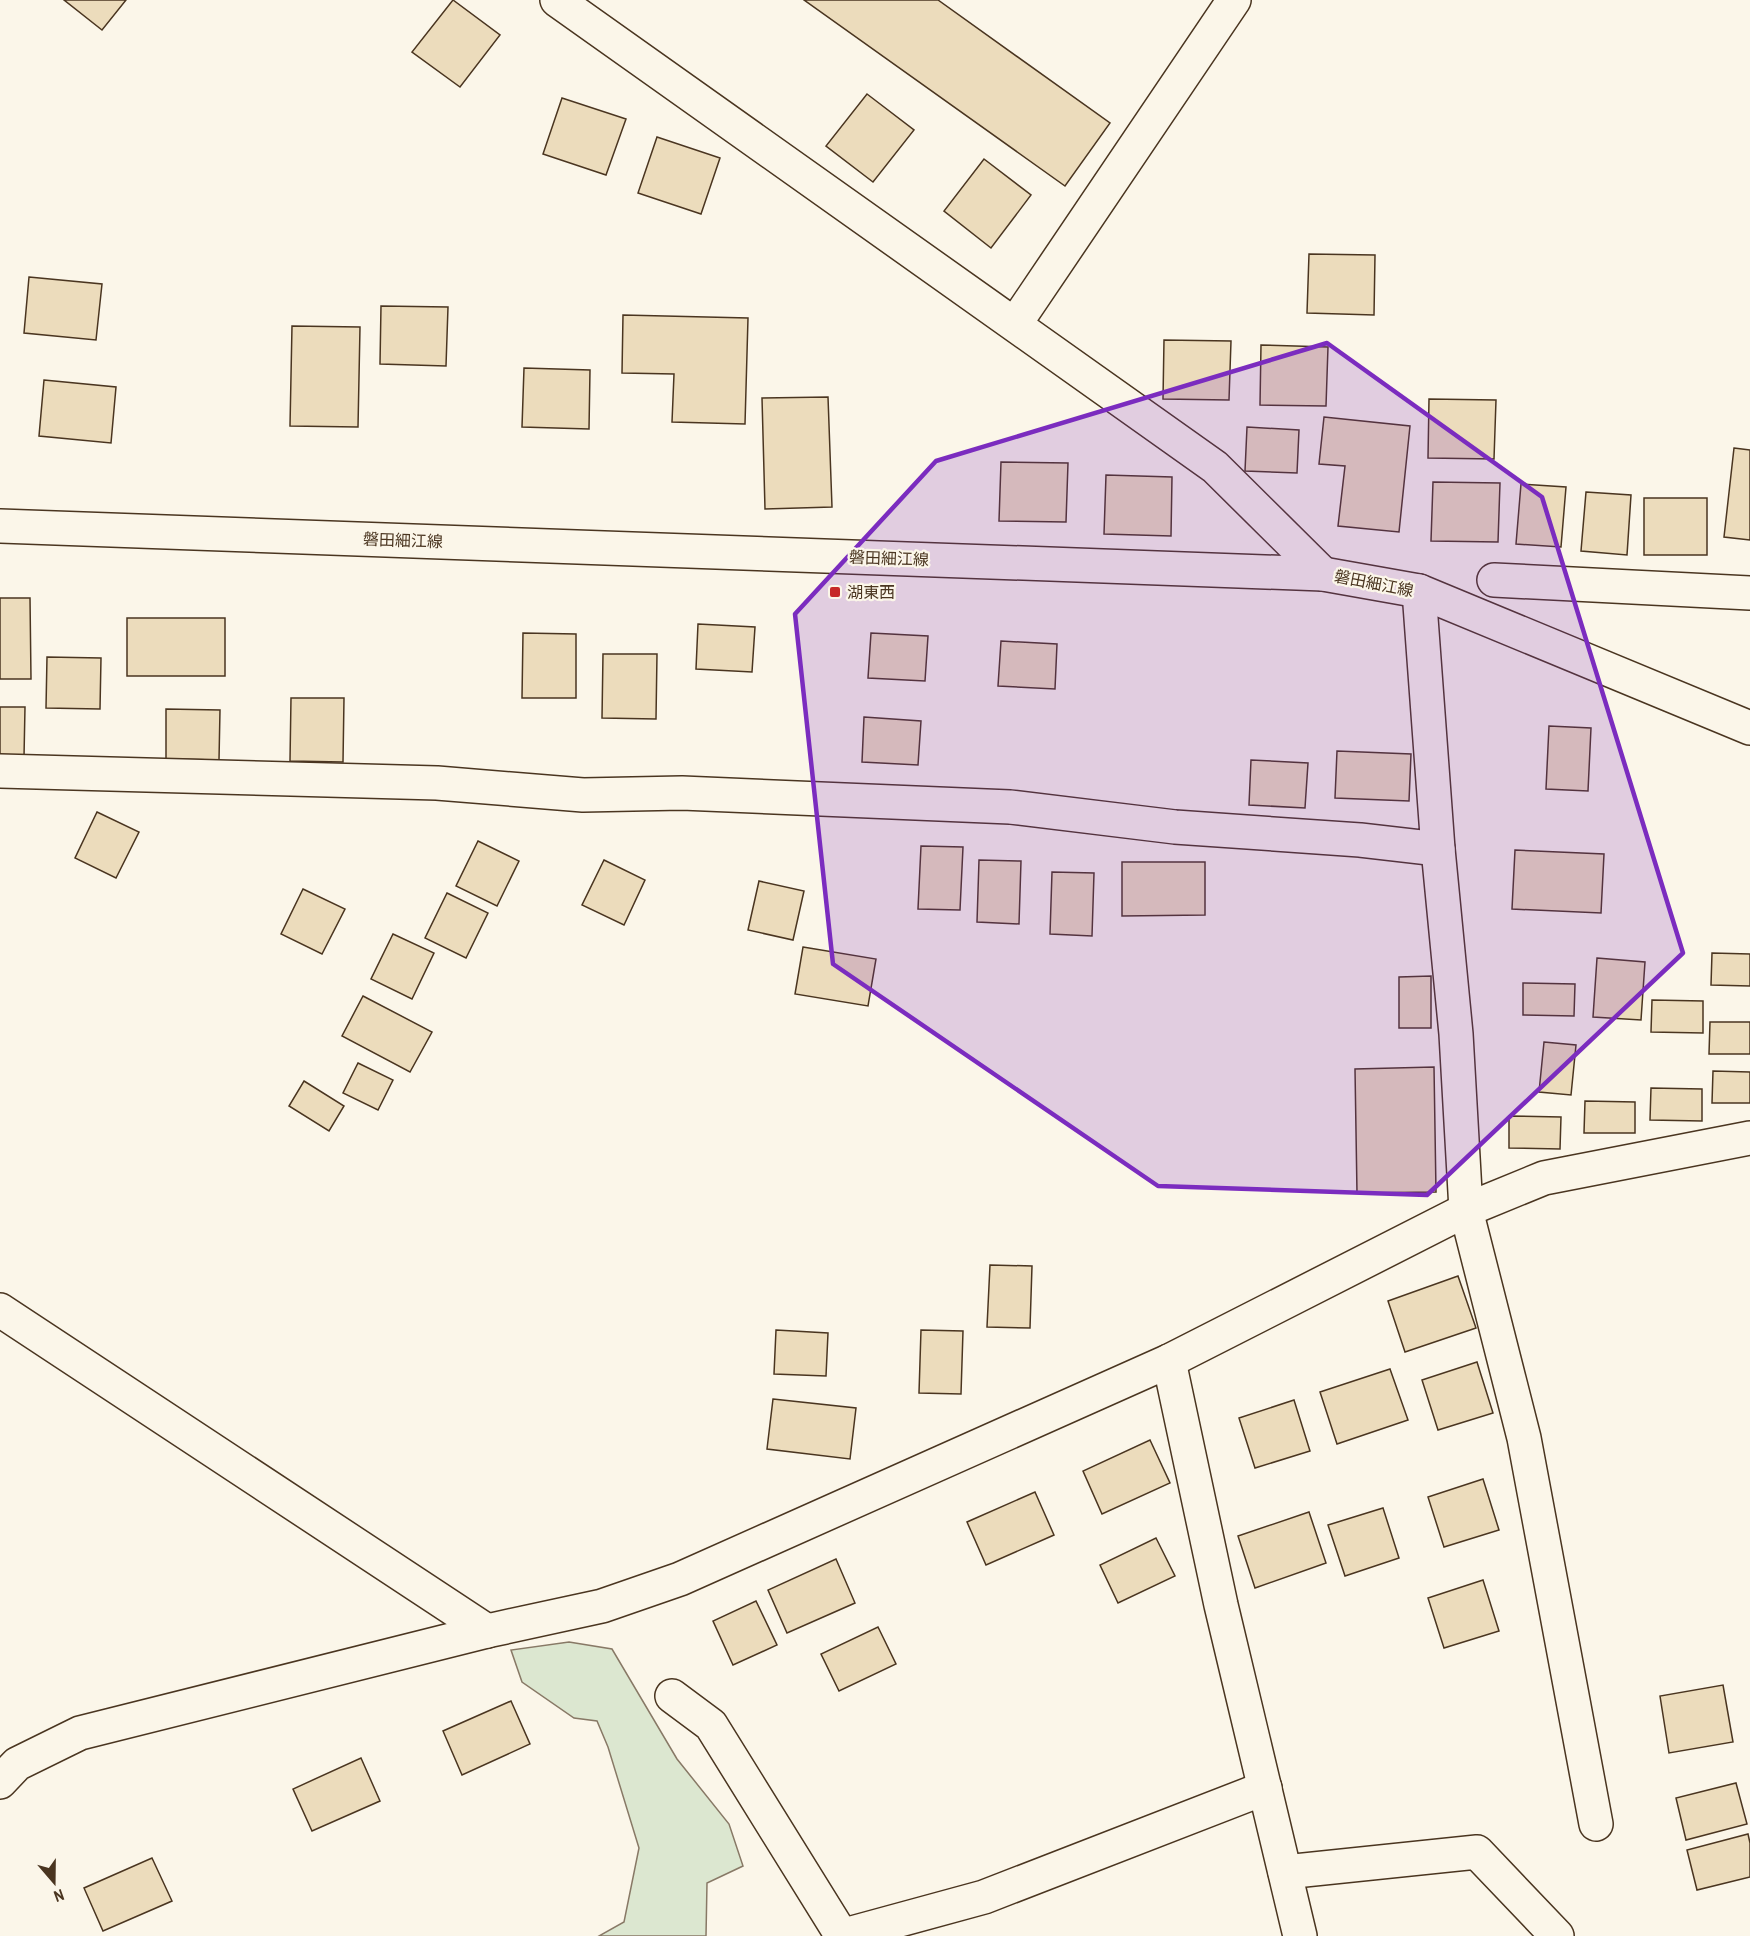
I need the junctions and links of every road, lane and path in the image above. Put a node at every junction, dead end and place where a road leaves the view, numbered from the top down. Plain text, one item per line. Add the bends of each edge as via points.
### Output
1 (557, 0) edge
2 (1234, 0) edge
3 (1015, 324) junction
4 (0, 526) edge
5 (1323, 574) junction
6 (1494, 580) dead end
7 (1419, 591) junction
8 (1750, 593) edge
9 (1750, 728) edge
10 (0, 771) edge
11 (1438, 849) junction
12 (1750, 1138) edge
13 (1466, 1210) junction
14 (0, 1310) edge
15 (1169, 1361) junction
16 (487, 1631) junction
17 (672, 1696) dead end
18 (0, 1782) edge
19 (1265, 1788) junction
20 (1596, 1824) dead end
21 (1285, 1872) junction
22 (858, 1934) edge
23 (1300, 1936) edge
24 (1557, 1936) edge

1 - 3 street
2 - 3 street
3 - 5 street via 1215,467
4 - 5 street, 磐田細江線
5 - 7 street, 磐田細江線
6 - 8 street
7 - 9 street, 磐田細江線
7 - 11 street
10 - 11 street via 437,783 583,795 682,793 1010,807 1175,827
11 - 13 street via 1456,1034
12 - 13 street via 1544,1178
13 - 15 street
13 - 20 street via 1524,1438
14 - 16 street
15 - 16 street via 680,1579 603,1606
15 - 19 street
16 - 18 street via 80,1733 17,1764
17 - 22 street via 711,1725
19 - 21 street
19 - 22 street via 984,1897
21 - 23 street
21 - 24 street via 1477,1852

